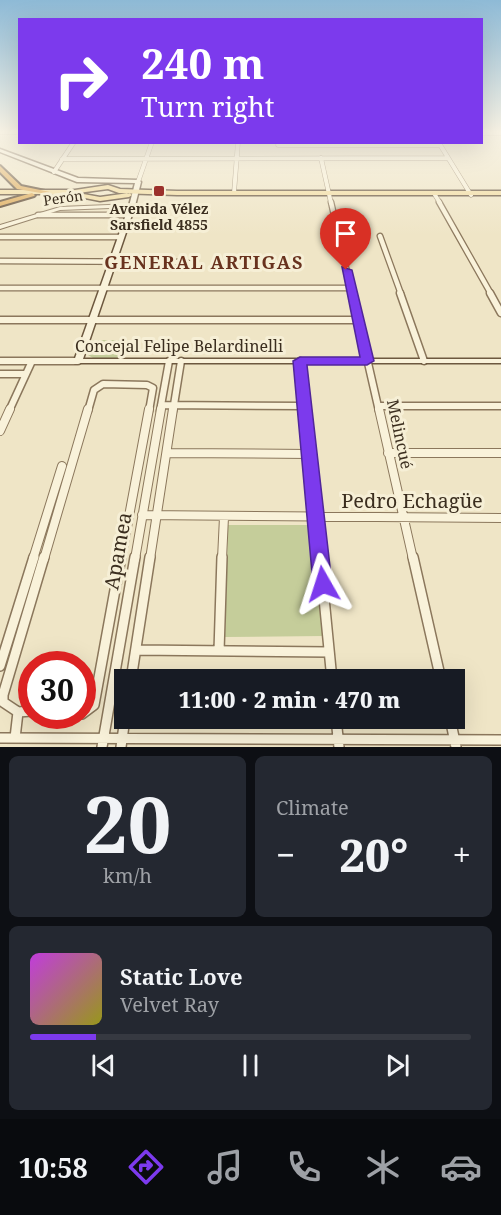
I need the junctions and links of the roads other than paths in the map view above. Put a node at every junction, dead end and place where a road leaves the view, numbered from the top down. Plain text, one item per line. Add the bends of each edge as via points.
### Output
1 (39, 166) edge
2 (58, 166) edge
3 (144, 166) edge
4 (236, 166) edge
5 (323, 166) edge
6 (453, 166) edge
7 (0, 168) edge
8 (54, 172) junction
9 (138, 182) junction
10 (103, 185) junction
11 (47, 192) junction
12 (0, 193) edge
13 (92, 193) junction
14 (135, 193) junction
15 (234, 193) junction
16 (117, 194) junction
17 (329, 194) junction
18 (470, 194) junction
19 (501, 194) edge
20 (32, 195) junction
21 (435, 195) junction
22 (0, 204) edge
23 (132, 206) junction
24 (34, 215) junction
25 (129, 215) junction
26 (0, 227) edge
27 (380, 236) dead end
28 (0, 237) edge
29 (121, 237) junction
30 (0, 261) edge
31 (113, 261) junction
32 (195, 265) dead end
33 (0, 288) edge
34 (104, 288) junction
35 (351, 288) junction
36 (501, 313) edge
37 (0, 320) edge
38 (92, 320) junction
39 (358, 320) junction
40 (0, 361) edge
41 (32, 361) junction
42 (78, 361) junction
43 (169, 361) junction
44 (181, 361) junction
45 (300, 361) junction
46 (367, 361) junction
47 (424, 361) junction
48 (501, 361) edge
49 (0, 374) edge
50 (26, 374) junction
51 (161, 405) junction
52 (174, 405) junction
53 (305, 406) junction
54 (379, 406) junction
55 (501, 406) edge
56 (0, 431) edge
57 (166, 453) junction
58 (388, 453) junction
59 (501, 453) edge
60 (310, 454) junction
61 (62, 466) dead end
62 (142, 515) junction
63 (157, 516) junction
64 (224, 517) junction
65 (316, 517) junction
66 (403, 517) junction
67 (501, 518) edge
68 (136, 650) junction
69 (219, 651) junction
70 (329, 652) junction
71 (0, 666) edge
72 (133, 669) edge
73 (331, 669) edge
74 (438, 669) edge
75 (96, 694) edge
76 (18, 712) joint
77 (0, 738) edge
78 (15, 738) junction
79 (501, 740) edge
80 (103, 743) edge
81 (121, 743) edge
82 (338, 743) edge
83 (455, 743) edge

1 - 8 main road
2 - 8 street
3 - 9 street
4 - 15 street
5 - 17 street, Melincué
6 - 18 street
7 - 11 highway via 11,184
8 - 10 main road
9 - 10 main road
9 - 14 main road
10 - 13 main road
10 - 16 main road
11 - 12 main road
11 - 13 main road
12 - 20 main road
13 - 16 main road via 105,199
13 - 20 main road
14 - 15 main road
14 - 16 main road
14 - 17 main road
14 - 23 main road
15 - 17 main road
17 - 18 main road
17 - 21 main road
17 - 35 street, Melincué
18 - 19 main road
18 - 21 main road
20 - 22 highway
21 - 36 street
23 - 24 street, Perón via 78,207
23 - 25 main road
24 - 25 street
24 - 26 street, Perón
25 - 29 main road
27 - 47 street
28 - 29 street
29 - 31 main road
30 - 31 street
31 - 32 street
31 - 34 main road
33 - 34 street
34 - 35 street
34 - 38 main road
35 - 39 street, Melincué
37 - 38 street
38 - 39 street
38 - 42 main road
39 - 46 street, Melincué
40 - 41 street, Concejal Felipe Belardinelli
41 - 42 street, Concejal Felipe Belardinelli
41 - 50 street
42 - 43 main road, Concejal Felipe Belardinelli
43 - 44 main road, Concejal Felipe Belardinelli
43 - 51 street, Apamea
44 - 45 main road, Concejal Felipe Belardinelli
44 - 52 street, Apamea
45 - 46 main road, Concejal Felipe Belardinelli
45 - 53 street
46 - 47 main road, Concejal Felipe Belardinelli
46 - 54 street, Melincué
47 - 48 main road, Concejal Felipe Belardinelli
49 - 50 street
50 - 56 street
51 - 52 street
51 - 62 street, Apamea
52 - 53 street
52 - 57 street, Apamea
53 - 60 street
54 - 55 street
54 - 58 street, Melincué
57 - 60 street
57 - 63 street, Apamea
58 - 59 street
58 - 66 street, Melincué
60 - 65 street
61 - 71 street
62 - 63 street, Pedro Echagüe
62 - 80 street, Apamea
63 - 64 street, Pedro Echagüe
63 - 68 street, Apamea
64 - 65 street, Pedro Echagüe
64 - 69 street
65 - 66 street, Pedro Echagüe
65 - 70 street
66 - 67 street, Pedro Echagüe
66 - 74 street, Melincué
68 - 69 street
68 - 72 street, Apamea
69 - 70 street
70 - 73 street
75 - 76 street via 153,388 147,385 103,384 94,390 3,695 3,702
76 - 78 street
77 - 78 street
78 - 80 street
79 - 83 street
80 - 81 street
81 - 82 street
82 - 83 street

